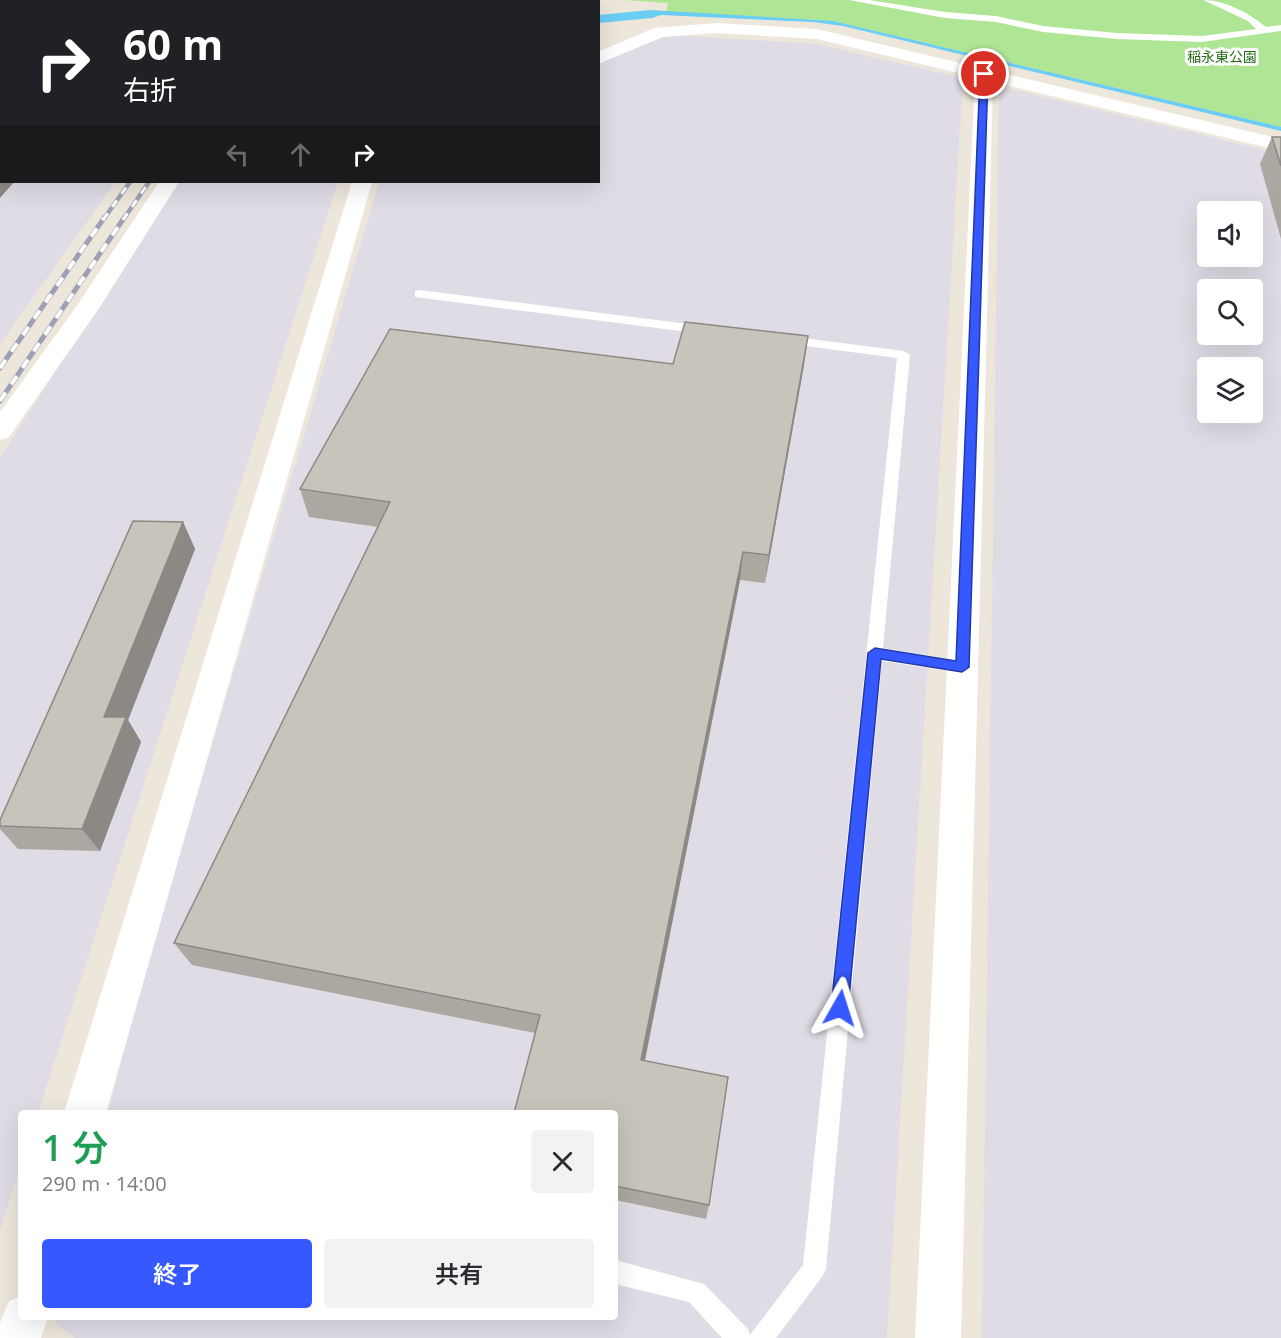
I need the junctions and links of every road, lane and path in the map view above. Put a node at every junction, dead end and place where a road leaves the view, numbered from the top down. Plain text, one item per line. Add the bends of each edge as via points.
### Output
1 (853, 0) edge
2 (1207, 0) edge
3 (905, 4) edge
4 (1281, 28) edge
5 (1263, 30) junction
6 (600, 58) edge
7 (984, 74) junction
8 (1281, 145) edge
9 (168, 183) edge
10 (362, 183) edge
11 (420, 294) dead end
12 (715, 332) edge
13 (774, 339) edge
14 (0, 431) edge
15 (875, 653) junction
16 (962, 667) junction
17 (86, 1110) edge
18 (618, 1273) edge
19 (24, 1320) edge
20 (18, 1338) edge
21 (739, 1338) edge
22 (761, 1338) edge
23 (938, 1338) edge

1 - 3 lane
2 - 5 lane via 1251,19
3 - 5 lane via 945,15 1118,36 1202,39
4 - 5 lane
6 - 7 street via 660,32 716,28 817,34
7 - 8 street
7 - 16 street
9 - 14 street
10 - 17 street
11 - 12 lane
13 - 15 lane via 904,355
15 - 16 lane
15 - 22 lane via 814,1269
16 - 23 street
18 - 21 lane via 696,1292
19 - 20 street

